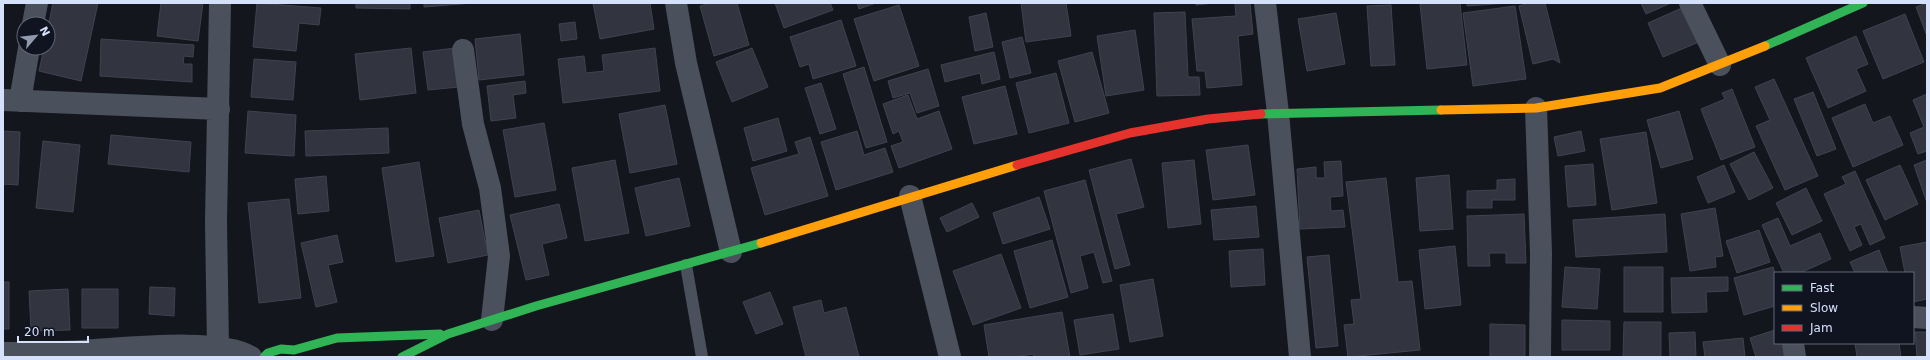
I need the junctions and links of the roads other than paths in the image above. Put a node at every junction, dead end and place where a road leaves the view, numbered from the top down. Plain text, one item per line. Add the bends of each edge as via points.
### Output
1 (37, 3) edge
2 (220, 3) edge
3 (676, 3) edge
4 (1265, 3) edge
5 (1690, 3) edge
6 (1863, 3) edge
7 (35, 16) edge
8 (463, 50) dead end
9 (26, 56) edge
10 (1720, 65) junction
11 (12, 100) edge
12 (1536, 108) junction
13 (219, 109) junction
14 (1278, 113) junction
15 (910, 196) junction
16 (731, 252) junction
17 (686, 264) junction
18 (1914, 316) edge
19 (1927, 318) edge
20 (492, 320) junction
21 (448, 334) junction
22 (1793, 344) edge
23 (218, 346) junction
24 (294, 350) junction
25 (3, 354) edge
26 (251, 357) edge
27 (264, 357) edge
28 (308, 357) edge
29 (402, 357) edge
30 (702, 357) edge
31 (950, 357) edge
32 (1300, 357) edge
33 (1540, 357) edge
34 (1796, 357) edge

1 - 7 street
2 - 13 street
3 - 16 street via 686,63
4 - 14 street
5 - 10 street
6 - 10 street
8 - 20 street via 473,124 490,188 499,256
9 - 11 street
10 - 12 street via 1660,88
11 - 13 street
12 - 14 street
12 - 33 street via 1541,253
13 - 23 street via 216,222
14 - 15 street via 1208,119 1130,133
14 - 32 street
15 - 16 street
15 - 31 street
16 - 17 street
17 - 20 street
17 - 30 lane
18 - 19 street
20 - 21 street
21 - 24 street via 337,338
21 - 29 street
22 - 34 street
23 - 25 street
23 - 26 street
24 - 27 street via 281,349
24 - 28 street

